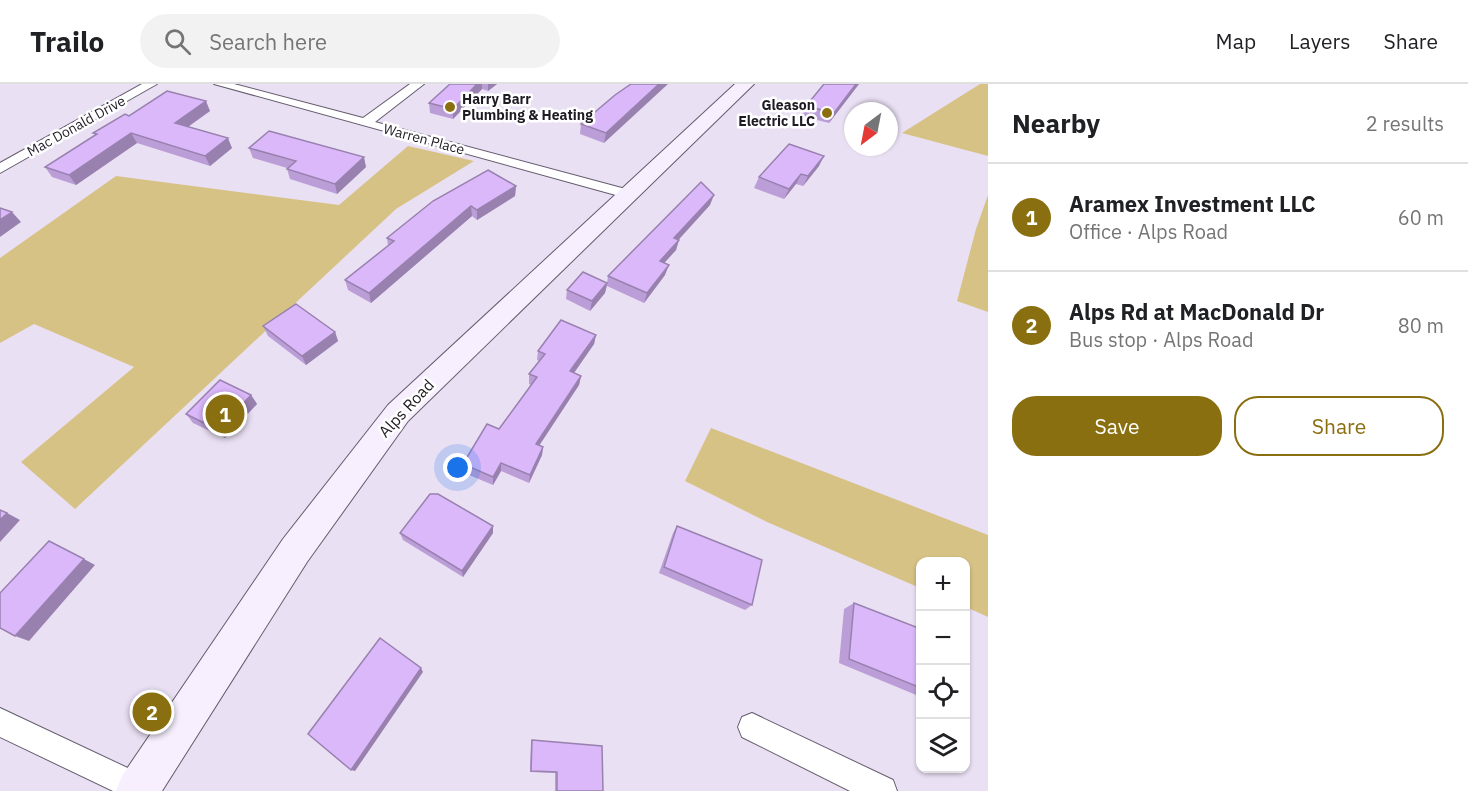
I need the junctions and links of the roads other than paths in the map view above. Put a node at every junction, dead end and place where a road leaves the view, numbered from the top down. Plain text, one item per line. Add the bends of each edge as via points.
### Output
1 (151, 84) edge
2 (220, 84) edge
3 (418, 84) edge
4 (745, 84) edge
5 (365, 123) junction
6 (0, 169) edge
7 (628, 194) junction
8 (0, 722) edge
9 (752, 727) dead end
10 (138, 790) edge
11 (882, 791) edge

1 - 6 street, Mac Donald Drive
2 - 5 street, Warren Place
3 - 5 street
4 - 7 main road, Alps Road
5 - 7 street, Warren Place
7 - 10 main road, Alps Road via 415,396 365,453
8 - 10 street
9 - 11 street

